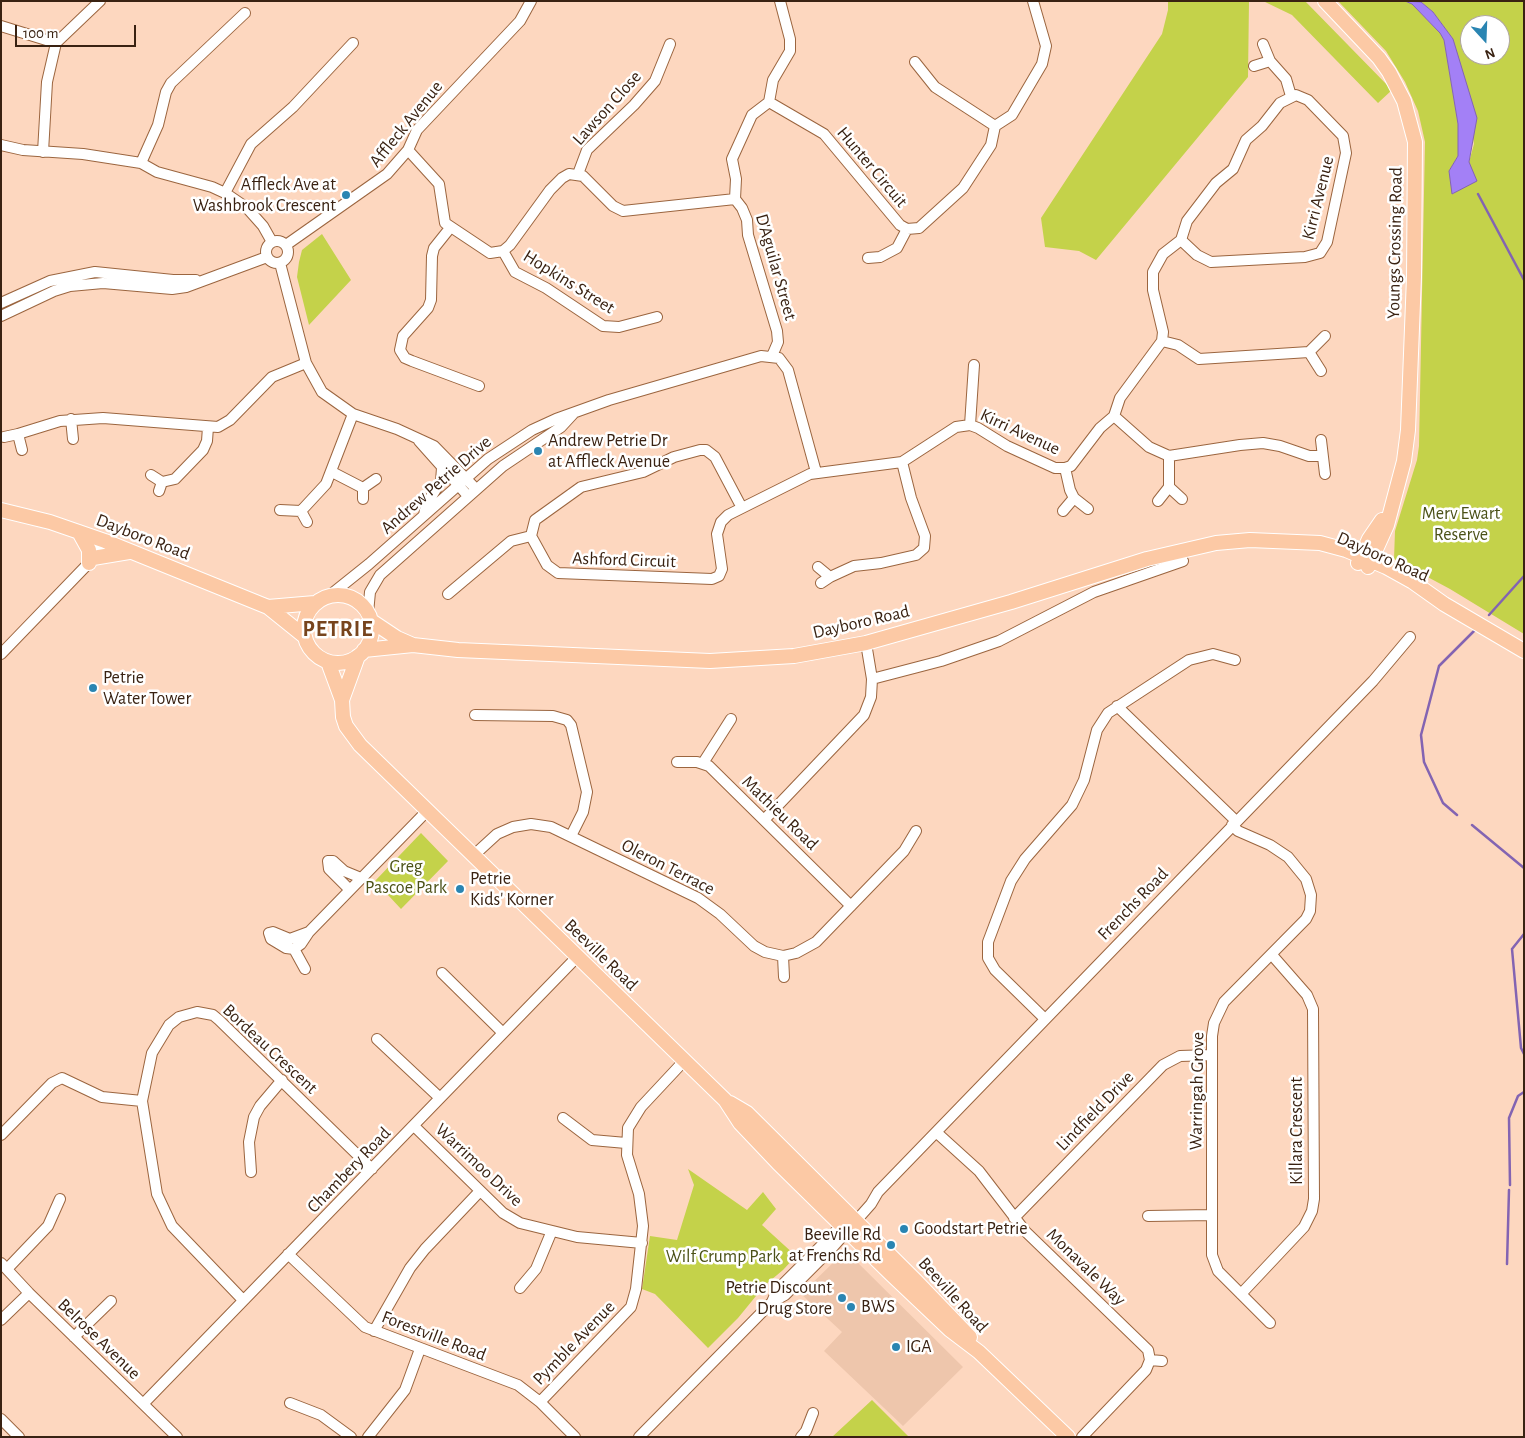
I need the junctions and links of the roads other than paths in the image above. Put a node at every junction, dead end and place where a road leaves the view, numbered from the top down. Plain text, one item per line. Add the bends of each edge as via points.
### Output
1 (100, 1) edge
2 (780, 1) edge
3 (1033, 1) edge
4 (1325, 1) edge
5 (530, 2) edge
6 (245, 13) dead end
7 (1, 26) edge
8 (56, 43) junction
9 (353, 43) dead end
10 (670, 44) dead end
11 (1263, 44) dead end
12 (915, 62) dead end
13 (1270, 62) junction
14 (1254, 66) dead end
15 (1291, 96) junction
16 (769, 102) junction
17 (995, 126) junction
18 (1, 145) edge
19 (408, 150) junction
20 (42, 152) junction
21 (141, 163) junction
22 (578, 174) junction
23 (224, 193) junction
24 (735, 199) junction
25 (450, 228) junction
26 (907, 229) junction
27 (1181, 240) junction
28 (272, 242) junction
29 (286, 245) junction
30 (503, 251) junction
31 (267, 257) junction
32 (868, 258) dead end
33 (280, 263) junction
34 (201, 280) junction
35 (1, 303) edge
36 (1, 316) edge
37 (657, 317) dead end
38 (1325, 336) dead end
39 (1162, 341) junction
40 (1309, 352) junction
41 (772, 356) junction
42 (306, 363) junction
43 (974, 365) dead end
44 (1321, 371) dead end
45 (479, 386) dead end
46 (353, 414) junction
47 (574, 414) junction
48 (1114, 416) junction
49 (71, 420) junction
50 (970, 425) junction
51 (208, 427) junction
52 (18, 434) junction
53 (4, 436) dead end
54 (73, 439) dead end
55 (416, 439) junction
56 (1320, 440) dead end
57 (22, 450) dead end
58 (1169, 456) junction
59 (1322, 456) junction
60 (902, 462) junction
61 (442, 468) junction
62 (1065, 468) junction
63 (332, 472) junction
64 (816, 472) junction
65 (1325, 474) dead end
66 (151, 475) dead end
67 (376, 479) dead end
68 (463, 482) junction
69 (1170, 487) junction
70 (363, 488) junction
71 (472, 492) junction
72 (1074, 498) junction
73 (1182, 498) dead end
74 (363, 499) dead end
75 (1158, 501) dead end
76 (742, 508) junction
77 (1088, 509) dead end
78 (1, 510) edge
79 (280, 510) dead end
80 (1063, 510) dead end
81 (302, 511) junction
82 (424, 515) junction
83 (307, 522) dead end
84 (79, 532) junction
85 (531, 536) junction
86 (1375, 538) junction
87 (105, 540) junction
88 (1306, 544) junction
89 (1339, 547) junction
90 (132, 551) junction
91 (91, 561) junction
92 (1182, 561) dead end
93 (1365, 562) junction
94 (818, 567) dead end
95 (1386, 567) junction
96 (830, 577) junction
97 (821, 583) dead end
98 (448, 594) dead end
99 (329, 596) junction
100 (315, 603) junction
101 (1444, 604) junction
102 (268, 607) junction
103 (369, 617) junction
104 (304, 636) junction
105 (1410, 636) dead end
106 (866, 643) junction
107 (413, 645) junction
108 (3, 649) edge
109 (1524, 650) edge
110 (361, 653) junction
111 (1236, 660) dead end
112 (328, 662) junction
113 (872, 678) junction
114 (342, 700) junction
115 (1117, 706) junction
116 (475, 715) dead end
117 (731, 719) dead end
118 (677, 762) dead end
119 (703, 763) junction
120 (427, 811) junction
121 (764, 820) junction
122 (1234, 823) junction
123 (916, 831) dead end
124 (571, 836) junction
125 (473, 856) junction
126 (361, 878) junction
127 (350, 890) junction
128 (852, 906) junction
129 (266, 931) dead end
130 (292, 944) junction
131 (1272, 955) junction
132 (783, 956) junction
133 (577, 957) junction
134 (305, 969) dead end
135 (442, 972) dead end
136 (784, 977) dead end
137 (1045, 1019) junction
138 (503, 1033) junction
139 (377, 1039) dead end
140 (1212, 1055) junction
141 (684, 1061) junction
142 (282, 1080) junction
143 (440, 1098) junction
144 (142, 1101) junction
145 (563, 1118) dead end
146 (414, 1126) junction
147 (936, 1132) junction
148 (1, 1135) edge
149 (626, 1143) junction
150 (372, 1169) junction
151 (252, 1172) dead end
152 (480, 1191) junction
153 (60, 1199) dead end
154 (1212, 1215) junction
155 (1148, 1216) dead end
156 (1014, 1218) junction
157 (848, 1224) junction
158 (552, 1233) junction
159 (642, 1243) junction
160 (288, 1254) junction
161 (4, 1266) edge
162 (520, 1288) dead end
163 (29, 1293) junction
164 (1241, 1294) junction
165 (111, 1300) dead end
166 (243, 1300) junction
167 (1, 1320) edge
168 (1270, 1323) dead end
169 (374, 1331) junction
170 (74, 1337) junction
171 (420, 1349) junction
172 (1150, 1360) junction
173 (1162, 1361) dead end
174 (540, 1402) junction
175 (290, 1403) dead end
176 (142, 1404) junction
177 (814, 1413) dead end
178 (1, 1419) edge
179 (19, 1437) edge
180 (177, 1437) edge
181 (351, 1437) edge
182 (368, 1437) edge
183 (575, 1437) edge
184 (639, 1437) edge
185 (801, 1437) edge
186 (1068, 1437) edge
187 (1082, 1437) edge

1 - 8 street
2 - 16 street via 791,45 788,58 772,80
3 - 17 street via 1045,39 1045,57 1012,114
4 - 86 main road, Youngs Crossing Road via 1389,72 1404,101 1415,142 1410,415 1404,461 1389,512
5 - 19 street, Affleck Avenue via 520,21 417,130
6 - 21 street via 171,83 158,125
7 - 8 street
8 - 20 street via 47,82
9 - 23 street via 293,107 251,144
10 - 22 street, Lawson Close via 655,80 587,150
11 - 13 street
12 - 17 street via 935,87
13 - 14 street
13 - 15 street via 1286,79
15 - 27 street via 1280,103 1246,140 1233,169 1216,183 1187,221
15 - 27 street, Kirri Avenue via 1308,100 1339,130 1345,141 1346,153 1324,249 1305,257 1211,262 1197,255
16 - 24 street, D'Aguilar Street via 752,115 732,154
16 - 26 street, Hunter Circuit via 824,134 900,225
17 - 26 street, Hunter Circuit via 991,145 955,197 919,228
18 - 20 street
19 - 25 street via 439,184 443,217
19 - 29 street, Affleck Avenue via 377,184
20 - 21 street via 83,154
21 - 23 street via 157,172
22 - 24 street via 623,212
22 - 30 street, Lawson Close via 566,176 550,190
23 - 28 street via 247,208
24 - 41 street, D'Aguilar Street via 746,220 777,331 778,342
25 - 30 street, Hopkins Street via 490,253
25 - 45 street via 434,248 428,308 403,336 400,350 405,358
26 - 32 street via 897,248 880,257
27 - 39 street via 1163,254 1153,272
28 - 29 street
28 - 31 street via 266,250
29 - 33 street via 288,255
30 - 37 street, Hopkins Street via 515,272 546,288 603,326 619,327
31 - 33 street
31 - 34 street
33 - 42 street
34 - 35 street via 79,273 50,281
34 - 36 street via 172,289 103,283 70,286
38 - 40 street
39 - 40 street via 1178,345 1199,359
39 - 48 street, Kirri Avenue via 1120,398
40 - 44 street
41 - 47 street, Andrew Petrie Drive via 761,356 609,400
41 - 64 street via 782,361 788,370
42 - 46 street via 322,392
42 - 51 street via 272,377 230,420
43 - 50 street
46 - 55 street
46 - 63 street
47 - 68 street, Andrew Petrie Drive via 544,424 519,438 488,459
47 - 71 street, Andrew Petrie Drive
48 - 58 street via 1155,451
48 - 62 street, Kirri Avenue via 1100,428 1076,462
49 - 51 street via 138,419
49 - 52 street via 53,422
49 - 54 street
50 - 60 street, Kirri Avenue via 956,427 943,434
50 - 62 street, Kirri Avenue via 1055,468
51 - 66 street via 203,450 175,479 160,486
52 - 53 street
52 - 57 street
55 - 61 street
55 - 68 street via 439,450
56 - 59 street
58 - 59 street via 1263,444 1309,456
58 - 69 street
59 - 65 street
60 - 64 street, Kirri Avenue
60 - 96 street via 925,536 924,548 916,555 861,564
61 - 68 street
61 - 82 street via 441,481 426,505
62 - 72 street
63 - 70 street
63 - 81 street via 321,492
64 - 76 street, Ashford Circuit
67 - 70 street
68 - 71 street
68 - 82 street, Andrew Petrie Drive
69 - 73 street
69 - 75 street
70 - 74 street
71 - 103 street, Andrew Petrie Drive via 380,575 370,592
72 - 77 street
72 - 80 street
76 - 85 street via 715,458 706,450 700,450 674,457 643,472 582,487 535,520
76 - 85 street, Ashford Circuit via 724,518 719,526 717,534 722,569 712,579 558,573 547,565
78 - 84 main road, Dayboro Road
79 - 81 street
81 - 83 street
82 - 99 street, Andrew Petrie Drive
84 - 87 main road, Dayboro Road
84 - 91 main road
85 - 98 street via 511,540
86 - 89 main road
86 - 93 main road, Youngs Crossing Road
86 - 95 main road via 1385,546
87 - 90 main road, Dayboro Road
87 - 91 street
88 - 89 main road, Dayboro Road
88 - 93 main road, Dayboro Road
88 - 106 main road, Dayboro Road via 1250,540 1195,548
89 - 93 main road, Dayboro Road
90 - 91 main road
90 - 102 main road, Dayboro Road
91 - 108 street
92 - 113 street via 1103,589 999,641 941,661
93 - 95 main road, Dayboro Road
93 - 101 main road, Dayboro Road
94 - 96 street
95 - 101 main road, Dayboro Road
96 - 97 street
99 - 100 main road
99 - 103 main road via 352,598 361,604
100 - 102 main road, Dayboro Road
100 - 104 main road via 306,616
101 - 109 main road, Dayboro Road
102 - 104 main road, Dayboro Road
103 - 107 main road, Dayboro Road via 397,638
103 - 110 main road via 372,632
104 - 112 main road via 311,650
105 - 122 street, Frenchs Road via 1372,681
106 - 107 main road, Dayboro Road via 794,656 710,660 458,650
106 - 113 street
107 - 110 main road, Dayboro Road
110 - 112 main road via 341,663
110 - 114 main road
111 - 115 street via 1213,654 1189,660
112 - 114 main road, Beeville Road
113 - 121 street via 868,706 857,724
114 - 120 main road, Beeville Road via 343,717 355,739
115 - 122 street, Warringah Grove
115 - 137 street via 1101,722 1084,780 1072,805 1025,859 1011,881 988,942 991,965
116 - 124 street via 569,718 587,792 584,812
117 - 119 street
118 - 119 street
119 - 121 street, Mathieu Road
120 - 125 main road, Beeville Road
120 - 126 street
121 - 128 street, Mathieu Road
122 - 131 street, Warringah Grove via 1238,831 1288,857 1310,888 1311,903 1306,918
122 - 137 street, Frenchs Road
123 - 128 street via 904,851
124 - 125 street, Oleron Terrace via 541,825 522,824 497,834
124 - 132 street, Oleron Terrace via 698,898 754,946
125 - 133 main road, Beeville Road
126 - 127 street
126 - 127 street via 328,861 329,869
127 - 130 street via 309,932 308,937
128 - 132 street via 810,946
129 - 130 street via 270,939 286,948
130 - 134 street
131 - 140 street, Warringah Grove via 1224,1002 1214,1023
131 - 164 street, Killara Crescent via 1307,995 1313,1009 1314,1199 1304,1227
132 - 136 street
133 - 138 street, Chambery Road
133 - 141 main road, Beeville Road
135 - 138 street
137 - 147 street, Frenchs Road
138 - 143 street, Chambery Road
139 - 143 street
140 - 154 street, Warringah Grove
140 - 156 street, Lindfield Drive via 1180,1056 1162,1065
141 - 149 street, Pymble Avenue via 633,1118
141 - 157 main road, Beeville Road via 725,1100 753,1136
142 - 144 street, Bordeau Crescent via 220,1020 205,1013 188,1013 179,1017 159,1038 148,1066
142 - 150 street, Bordeau Crescent
142 - 151 street via 254,1117 249,1142
143 - 146 street, Chambery Road
144 - 148 street via 102,1097 62,1078 52,1083
144 - 166 street, Bordeau Crescent via 154,1179 164,1211 184,1240
145 - 149 street via 592,1140
146 - 150 street, Chambery Road
146 - 152 street, Warrimoo Drive
147 - 156 street, Monavale Way via 979,1171
147 - 157 street, Frenchs Road via 878,1192 871,1204
149 - 159 street, Pymble Avenue via 641,1208
150 - 160 street, Chambery Road
152 - 158 street, Warrimoo Drive via 512,1219
152 - 169 street via 425,1248
153 - 161 street via 48,1226
154 - 155 street
154 - 164 street, Warringah Grove via 1212,1255 1218,1271
156 - 172 street, Monavale Way via 1145,1347
157 - 184 street, Frenchs Road via 778,1290 772,1302
157 - 186 main road, Beeville Road via 937,1301 980,1352
158 - 159 street, Warrimoo Drive
158 - 162 street via 536,1269
159 - 174 street, Pymble Avenue via 636,1289 630,1307
160 - 166 street, Chambery Road
160 - 169 street, Forestville Road via 357,1320
161 - 163 street, Belrose Avenue
163 - 167 street
163 - 170 street, Belrose Avenue
164 - 168 street, Warringah Grove
165 - 170 street
166 - 176 street, Chambery Road
169 - 171 street, Forestville Road
170 - 176 street, Belrose Avenue
171 - 174 street, Forestville Road via 518,1385
171 - 182 street via 405,1390
172 - 173 street
172 - 187 street via 1146,1370
174 - 183 street, Forestville Road
175 - 181 street via 321,1415
176 - 180 street, Belrose Avenue
177 - 185 street
178 - 179 street

